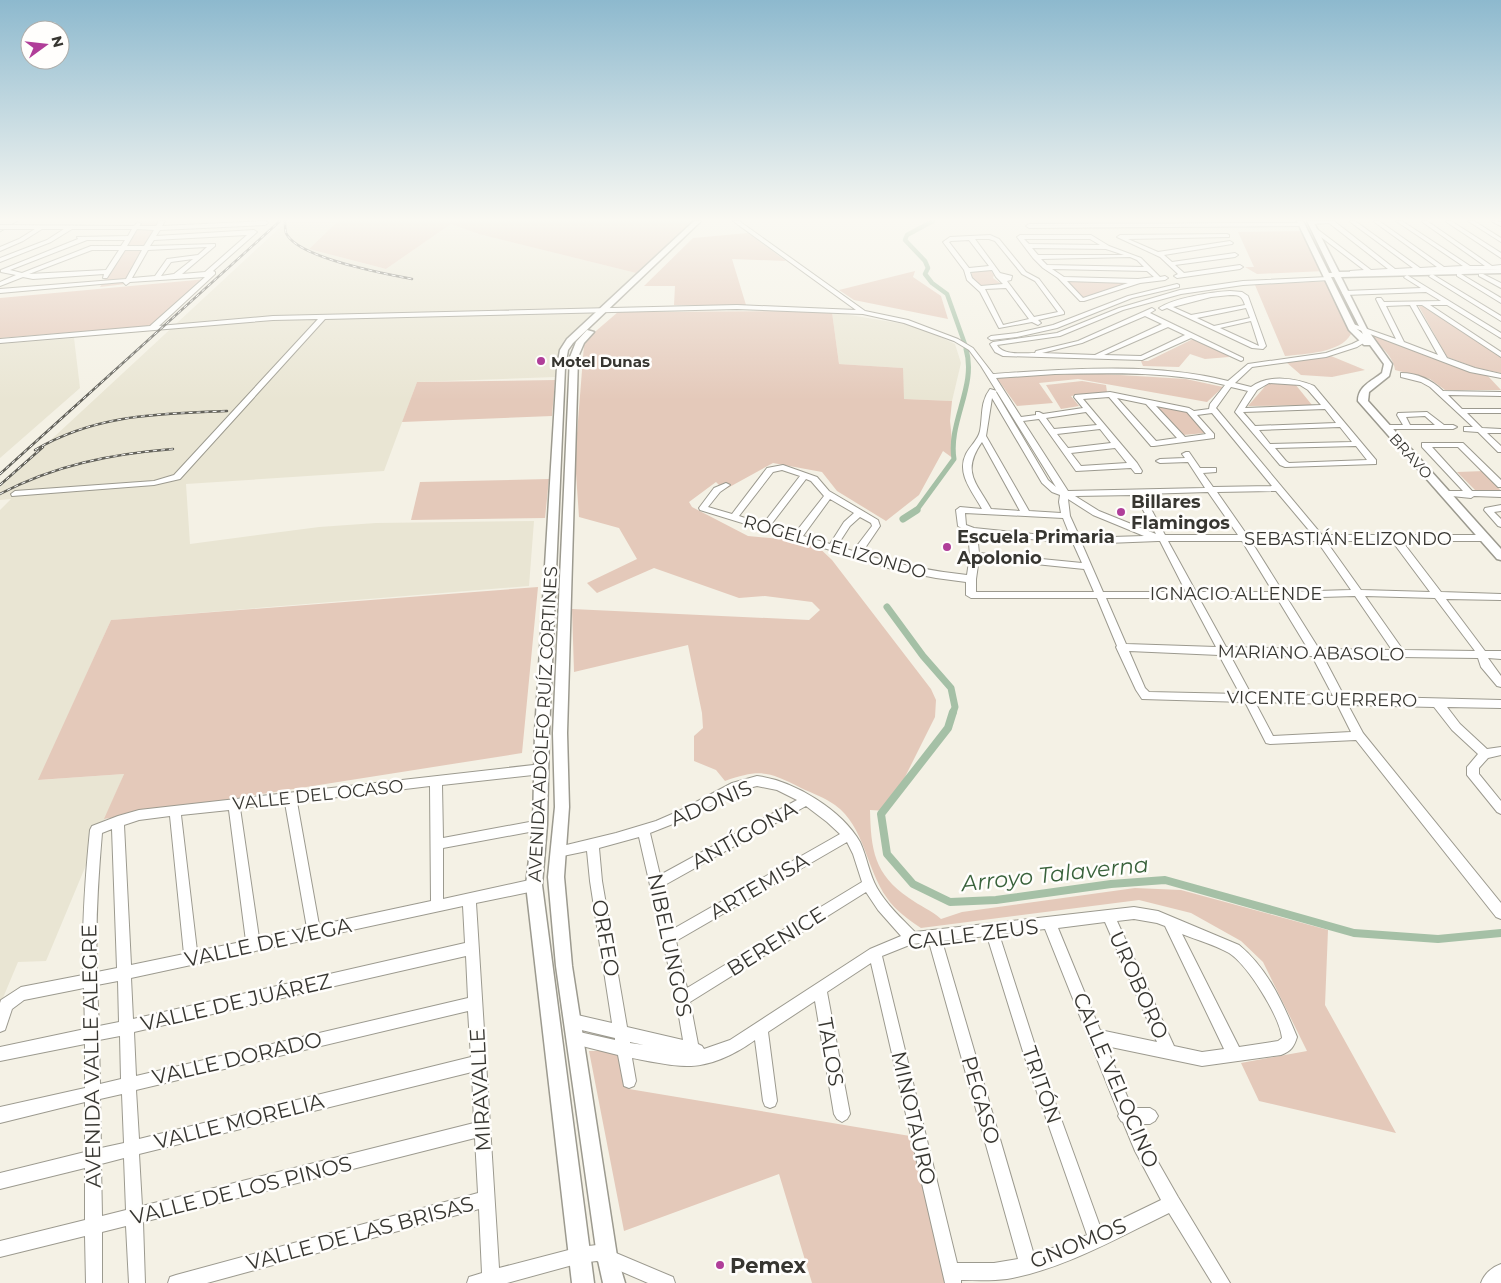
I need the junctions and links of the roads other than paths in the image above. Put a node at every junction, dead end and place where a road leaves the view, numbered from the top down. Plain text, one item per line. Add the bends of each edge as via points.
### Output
1 (103, 281) edge
2 (134, 281) edge
3 (205, 281) edge
4 (638, 281) edge
5 (641, 281) edge
6 (820, 281) edge
7 (971, 281) edge
8 (1000, 281) edge
9 (1006, 281) edge
10 (1038, 281) edge
11 (1064, 281) edge
12 (1134, 281) edge
13 (1139, 281) joint
14 (1205, 281) edge
15 (1261, 281) edge
16 (1328, 281) edge
17 (1339, 281) edge
18 (1413, 281) edge
19 (1440, 281) edge
20 (1468, 281) edge
21 (127, 282) joint
22 (101, 284) junction
23 (1185, 284) junction
24 (1209, 284) junction
25 (980, 288) junction
26 (1193, 290) junction
27 (1428, 290) junction
28 (0, 291) edge
29 (1345, 292) junction
30 (1373, 292) junction
31 (1224, 294) junction
32 (1130, 296) junction
33 (1093, 297) junction
34 (1501, 301) edge
35 (1140, 302) junction
36 (1448, 303) junction
37 (1109, 304) junction
38 (1382, 304) junction
39 (1412, 304) junction
40 (1424, 304) junction
41 (1248, 306) junction
42 (1119, 309) junction
43 (609, 310) junction
44 (1152, 310) dead end
45 (863, 312) junction
46 (1092, 312) junction
47 (1144, 313) junction
48 (323, 317) junction
49 (1103, 317) junction
50 (1135, 317) junction
51 (1190, 317) junction
52 (1036, 319) junction
53 (1253, 319) junction
54 (1501, 319) edge
55 (1168, 324) junction
56 (1052, 328) junction
57 (1212, 328) junction
58 (1352, 328) junction
59 (151, 329) junction
60 (1363, 329) junction
61 (1061, 334) junction
62 (1191, 335) junction
63 (1501, 336) edge
64 (1474, 338) junction
65 (1366, 339) junction
66 (0, 341) edge
67 (992, 341) junction
68 (1401, 343) junction
69 (1347, 347) junction
70 (1034, 355) junction
71 (1501, 355) edge
72 (1093, 357) junction
73 (1241, 359) dead end
74 (1444, 359) junction
75 (1404, 375) dead end
76 (990, 376) junction
77 (1501, 376) edge
78 (1228, 384) junction
79 (995, 390) junction
80 (1252, 391) junction
81 (1441, 393) junction
82 (1110, 394) junction
83 (1501, 394) edge
84 (1148, 401) junction
85 (1327, 407) junction
86 (1088, 409) junction
87 (1213, 410) junction
88 (1239, 410) junction
89 (1191, 411) junction
90 (1460, 411) junction
91 (1501, 412) edge
92 (1041, 416) junction
93 (1017, 418) junction
94 (1342, 425) junction
95 (1384, 425) junction
96 (1102, 426) junction
97 (1409, 426) junction
98 (1441, 426) junction
99 (1453, 427) dead end
100 (1252, 428) junction
101 (1468, 429) dead end
102 (1480, 431) junction
103 (1501, 431) edge
104 (1052, 432) junction
105 (982, 436) junction
106 (1182, 439) junction
107 (1358, 444) junction
108 (1117, 445) junction
109 (1269, 446) junction
110 (1501, 450) edge
111 (1065, 451) junction
112 (1160, 461) dead end
113 (1213, 470) dead end
114 (1197, 471) junction
115 (805, 475) junction
116 (726, 485) dead end
117 (1501, 485) edge
118 (1279, 488) junction
119 (1210, 491) junction
120 (1138, 492) junction
121 (16, 494) dead end
122 (1065, 494) junction
123 (1471, 494) junction
124 (1501, 494) edge
125 (829, 495) junction
126 (1446, 495) junction
127 (1501, 508) edge
128 (987, 510) junction
129 (860, 512) junction
130 (1025, 512) junction
131 (1066, 516) junction
132 (734, 517) junction
133 (1501, 524) edge
134 (765, 527) junction
135 (972, 531) junction
136 (798, 536) junction
137 (1161, 538) junction
138 (1320, 538) junction
139 (1395, 538) junction
140 (1485, 538) junction
141 (1245, 539) junction
142 (1076, 541) junction
143 (832, 547) junction
144 (856, 554) junction
145 (975, 555) junction
146 (1501, 556) edge
147 (1086, 566) junction
148 (971, 578) junction
149 (1358, 593) junction
150 (1099, 595) junction
151 (1193, 595) junction
152 (1280, 595) junction
153 (1438, 596) junction
154 (1501, 597) edge
155 (1121, 647) junction
156 (1221, 651) junction
157 (1316, 653) junction
158 (1400, 654) junction
159 (1481, 655) junction
160 (1501, 656) edge
161 (1501, 683) edge
162 (1247, 698) junction
163 (1341, 700) junction
164 (1437, 702) junction
165 (1501, 704) edge
166 (1359, 736) junction
167 (1501, 751) edge
168 (1485, 754) junction
169 (542, 769) junction
170 (436, 783) junction
171 (290, 798) junction
172 (806, 800) junction
173 (234, 804) junction
174 (1501, 808) edge
175 (175, 810) junction
176 (118, 821) junction
177 (540, 825) junction
178 (96, 830) joint
179 (644, 831) junction
180 (849, 835) junction
181 (436, 844) junction
182 (594, 844) junction
183 (558, 852) junction
184 (534, 884) junction
185 (656, 884) junction
186 (869, 884) junction
187 (468, 898) junction
188 (437, 905) junction
189 (1501, 913) edge
190 (1109, 916) junction
191 (1170, 922) junction
192 (1050, 924) junction
193 (991, 929) junction
194 (314, 933) junction
195 (934, 937) junction
196 (669, 938) junction
197 (912, 938) junction
198 (253, 945) junction
199 (472, 948) junction
200 (875, 953) junction
201 (191, 959) junction
202 (126, 974) junction
203 (90, 980) junction
204 (820, 991) junction
205 (683, 999) junction
206 (475, 1003) junction
207 (572, 1021) junction
208 (0, 1025) edge
209 (128, 1027) junction
210 (761, 1030) junction
211 (623, 1032) junction
212 (92, 1035) junction
213 (1095, 1036) junction
214 (575, 1038) junction
215 (626, 1050) junction
216 (1169, 1052) junction
217 (0, 1054) edge
218 (691, 1054) junction
219 (1235, 1055) junction
220 (478, 1063) junction
221 (629, 1081) dead end
222 (130, 1083) junction
223 (92, 1092) junction
224 (770, 1101) dead end
225 (842, 1114) dead end
226 (0, 1115) edge
227 (1126, 1116) junction
228 (1150, 1116) dead end
229 (482, 1129) junction
230 (133, 1147) junction
231 (92, 1158) junction
232 (0, 1181) edge
233 (486, 1199) junction
234 (1172, 1203) junction
235 (135, 1216) junction
236 (92, 1227) junction
237 (1096, 1239) junction
238 (0, 1249) edge
239 (580, 1255) junction
240 (607, 1256) junction
241 (1028, 1264) junction
242 (1501, 1272) edge
243 (952, 1277) edge
244 (486, 1281) edge
245 (94, 1283) edge
246 (137, 1283) edge
247 (176, 1283) edge
248 (583, 1283) edge
249 (614, 1283) edge
250 (667, 1283) edge
251 (1222, 1283) edge
252 (1489, 1283) edge

1 - 22 street
2 - 21 street
3 - 59 street
4 - 43 main road, AVENIDA ADOLFO RUÍZ CORTINES
5 - 43 main road, AVENIDA ADOLFO RUÍZ CORTINES
6 - 45 street
7 - 25 street
8 - 25 street
9 - 52 street
10 - 52 street via 1062,312
11 - 33 street via 1082,300
12 - 13 street
13 - 33 street
14 - 24 street
15 - 24 street
16 - 58 main road
17 - 29 main road
18 - 27 street
19 - 54 street
20 - 34 street
21 - 22 street
22 - 28 street
23 - 24 street
23 - 26 street
23 - 32 street
24 - 26 street
24 - 31 street
25 - 52 street via 1002,328
26 - 35 street
27 - 30 street
27 - 36 street
29 - 30 street
29 - 60 main road
30 - 38 street
31 - 41 street via 1243,294
31 - 51 street via 1165,307
32 - 35 street
32 - 37 street
33 - 37 street
35 - 42 street
36 - 40 street
36 - 63 street
37 - 46 street
38 - 39 street
38 - 68 street
39 - 40 street
39 - 74 street
40 - 64 street
41 - 51 street
41 - 53 street
42 - 49 street
42 - 50 street
43 - 45 street via 737,307
43 - 48 street
43 - 169 main road, AVENIDA ADOLFO RUÍZ CORTINES via 565,346 562,358
43 - 183 main road, AVENIDA ADOLFO RUÍZ CORTINES via 580,342 574,357 560,732 562,807
44 - 47 street
45 - 76 street, SEBASTIÁN ELIZONDO via 947,336 970,349
46 - 49 street
46 - 56 street
47 - 50 street
47 - 55 street
48 - 59 street via 222,321
48 - 121 street via 177,477 154,483
49 - 61 street
50 - 70 street via 1080,342
51 - 57 street
52 - 56 street
53 - 57 street
53 - 57 street via 1263,345 1261,348
55 - 62 street
55 - 72 street
56 - 61 street
56 - 67 street
58 - 60 street
58 - 65 main road, BRAVO
58 - 69 street via 1355,339
59 - 66 street
60 - 65 main road
60 - 68 street
61 - 67 street
62 - 72 street via 1146,358
62 - 73 street
63 - 64 street
64 - 71 street
65 - 69 street
65 - 95 main road, BRAVO via 1388,364 1388,370 1364,389 1362,396
67 - 70 street via 1000,353
68 - 74 street
69 - 78 street via 1321,355 1250,365
70 - 72 street
74 - 77 street
75 - 81 street via 1425,380
76 - 78 street via 1085,371 1173,375
76 - 79 street, SEBASTIÁN ELIZONDO
78 - 80 street
78 - 87 street via 1216,399
79 - 93 street, SEBASTIÁN ELIZONDO
79 - 105 street via 988,399
79 - 122 street via 1045,481
80 - 85 street via 1267,381 1304,384 1314,390
80 - 88 street
81 - 83 street
81 - 90 street
82 - 84 street
82 - 86 street via 1078,397
82 - 106 street via 1152,443
84 - 89 street
84 - 106 street
85 - 88 street
85 - 94 street
86 - 92 street
86 - 96 street
87 - 89 street
87 - 118 street
88 - 100 street
89 - 106 street via 1210,436
90 - 91 street
90 - 102 street
92 - 93 street
92 - 104 street
93 - 122 street, SEBASTIÁN ELIZONDO
94 - 100 street
94 - 107 street
95 - 97 street
95 - 126 main road, BRAVO
96 - 104 street
96 - 108 street
97 - 98 street
97 - 98 street via 1401,415 1426,414
98 - 99 street
100 - 109 street
101 - 102 street
102 - 103 street
102 - 110 street
104 - 111 street
105 - 128 street via 968,457 967,468
105 - 130 street
107 - 109 street
107 - 109 street via 1373,459 1372,463 1288,465
108 - 111 street
108 - 111 street via 1136,468 1080,469
112 - 114 street via 1188,457
113 - 114 street
114 - 119 street
115 - 125 street via 818,481
115 - 132 street via 783,467 770,470
115 - 134 street
116 - 132 street, ROGELIO ELIZONDO via 702,507
117 - 123 street via 1460,444 1426,445
118 - 119 street
118 - 138 street
119 - 120 street
119 - 141 street
120 - 122 street
120 - 137 street
122 - 131 street
122 - 137 street, SEBASTIÁN ELIZONDO via 1096,513
123 - 124 street
123 - 126 street
125 - 129 street
125 - 136 street
126 - 140 main road, BRAVO
127 - 133 street via 1490,509 1489,512
128 - 130 street
128 - 135 street via 960,510 962,526
129 - 143 street via 847,524
129 - 144 street via 876,523
130 - 131 street
131 - 142 street
132 - 134 street, ROGELIO ELIZONDO
134 - 136 street, ROGELIO ELIZONDO
135 - 142 street
135 - 145 street
136 - 143 street, ROGELIO ELIZONDO
137 - 141 street, SEBASTIÁN ELIZONDO
137 - 142 street
137 - 151 street
138 - 139 street, SEBASTIÁN ELIZONDO
138 - 141 street, SEBASTIÁN ELIZONDO
138 - 149 street
139 - 140 street, SEBASTIÁN ELIZONDO
139 - 153 street
140 - 146 main road, BRAVO
141 - 152 street
142 - 147 street
143 - 144 street, ROGELIO ELIZONDO
144 - 148 street, ROGELIO ELIZONDO via 936,575
145 - 147 street
145 - 148 street
147 - 150 street
148 - 150 street, IGNACIO ALLENDE via 971,595
149 - 152 street, IGNACIO ALLENDE
149 - 153 street, IGNACIO ALLENDE
149 - 158 street
150 - 151 street, IGNACIO ALLENDE
150 - 155 street
151 - 152 street, IGNACIO ALLENDE
151 - 156 street
152 - 157 street
153 - 154 street, IGNACIO ALLENDE
153 - 159 street
155 - 156 street, MARIANO ABASOLO
155 - 162 street, VICENTE GUERRERO via 1144,695
156 - 157 street, MARIANO ABASOLO
156 - 162 street
157 - 158 street, MARIANO ABASOLO
157 - 163 street
158 - 159 street, MARIANO ABASOLO
159 - 160 street, MARIANO ABASOLO
159 - 161 street
162 - 163 street, VICENTE GUERRERO
162 - 166 street via 1270,740
163 - 164 street, VICENTE GUERRERO
163 - 166 street
164 - 165 street, VICENTE GUERRERO
164 - 168 street via 1456,727
166 - 189 street
167 - 168 street
168 - 174 street via 1474,767 1473,775
169 - 170 street, VALLE DEL OCASO
169 - 177 main road, AVENIDA ADOLFO RUÍZ CORTINES
170 - 171 street, VALLE DEL OCASO
170 - 181 street
171 - 173 street, VALLE DEL OCASO
171 - 194 street
172 - 179 street, ADONIS via 771,784 748,782
172 - 180 street, ADONIS via 832,816
172 - 185 street, ANTÍGONA
173 - 175 street, VALLE DEL OCASO
173 - 198 street
175 - 176 street, VALLE DEL OCASO
175 - 201 street
176 - 178 street, VALLE DEL OCASO
176 - 202 street, AVENIDA VALLE ALEGRE
177 - 181 street
177 - 184 main road, AVENIDA ADOLFO RUÍZ CORTINES
178 - 203 street, AVENIDA VALLE ALEGRE via 90,882
179 - 182 street, ADONIS
179 - 185 street, NIBELUNGOS
180 - 186 street, ADONIS
180 - 196 street, ARTEMISA
181 - 188 street
182 - 183 street, ADONIS
182 - 211 street, ORFEO via 596,881
183 - 207 main road, AVENIDA ADOLFO RUÍZ CORTINES via 557,913
184 - 187 street, VALLE DE VEGA
184 - 239 main road, AVENIDA ADOLFO RUÍZ CORTINES
185 - 196 street, NIBELUNGOS
186 - 197 street, ADONIS
186 - 205 street, BERENICE
187 - 188 street, VALLE DE VEGA
187 - 199 street, MIRAVALLE
188 - 194 street, VALLE DE VEGA
190 - 191 street, CALLE ZEUS via 1145,914
190 - 192 street, CALLE ZEUS
190 - 216 street, UROBORO
191 - 219 street
191 - 219 street, CALLE ZEUS via 1234,949 1253,967 1290,1037 1281,1048
192 - 193 street, CALLE ZEUS
192 - 213 street, CALLE VELOCINO
193 - 195 street, CALLE ZEUS
193 - 237 street, TRITÓN via 1032,1058
194 - 198 street, VALLE DE VEGA
195 - 197 street, CALLE ZEUS
195 - 241 street, PEGASO
196 - 205 street, NIBELUNGOS
197 - 200 street, CALLE ZEUS
198 - 201 street, VALLE DE VEGA
199 - 206 street, MIRAVALLE
199 - 209 street, VALLE DE JUÁREZ
200 - 204 street, CALLE ZEUS
200 - 243 street, MINOTAURO
201 - 202 street, VALLE DE VEGA
202 - 203 street, VALLE DE VEGA
202 - 209 street, AVENIDA VALLE ALEGRE
203 - 208 street, VALLE DE VEGA via 21,994 6,1005
203 - 212 street, AVENIDA VALLE ALEGRE
204 - 210 street, CALLE ZEUS
204 - 225 street, TALOS
205 - 218 street, NIBELUNGOS
206 - 220 street, MIRAVALLE
206 - 222 street, VALLE DORADO
207 - 211 street, CALLE ZEUS
207 - 214 main road, AVENIDA ADOLFO RUÍZ CORTINES
209 - 212 street, VALLE DE JUÁREZ
209 - 222 street, AVENIDA VALLE ALEGRE
210 - 218 street, CALLE ZEUS via 734,1046 707,1056
210 - 224 street
211 - 215 street, ORFEO
211 - 218 street, CALLE ZEUS
212 - 217 street, VALLE DE JUÁREZ
212 - 223 street, AVENIDA VALLE ALEGRE
213 - 216 street
213 - 227 street, CALLE VELOCINO
214 - 215 street, CALLE ZEUS
214 - 240 main road, AVENIDA ADOLFO RUÍZ CORTINES
215 - 218 street, CALLE ZEUS
215 - 221 street, ORFEO
216 - 219 street via 1202,1059
220 - 229 street, MIRAVALLE
220 - 230 street, VALLE MORELIA
222 - 223 street, VALLE DORADO
222 - 230 street, AVENIDA VALLE ALEGRE
223 - 226 street, VALLE DORADO
223 - 231 street, AVENIDA VALLE ALEGRE
227 - 228 street
227 - 234 street, CALLE VELOCINO
229 - 233 street, MIRAVALLE
229 - 235 street, VALLE DE LOS PINOS
230 - 231 street, VALLE MORELIA
230 - 235 street, AVENIDA VALLE ALEGRE
231 - 232 street, VALLE MORELIA
231 - 236 street, AVENIDA VALLE ALEGRE
233 - 244 street, MIRAVALLE
233 - 247 street, VALLE DE LAS BRISAS
234 - 237 street, GNOMOS
234 - 251 street, CALLE VELOCINO
235 - 236 street, VALLE DE LOS PINOS
235 - 246 street, AVENIDA VALLE ALEGRE
236 - 238 street, VALLE DE LOS PINOS
236 - 245 street, AVENIDA VALLE ALEGRE
237 - 241 street, GNOMOS
239 - 240 street via 596,1253
239 - 244 street
239 - 248 main road, AVENIDA ADOLFO RUÍZ CORTINES
240 - 249 main road, AVENIDA ADOLFO RUÍZ CORTINES
240 - 250 street
241 - 243 street, GNOMOS
242 - 252 street

